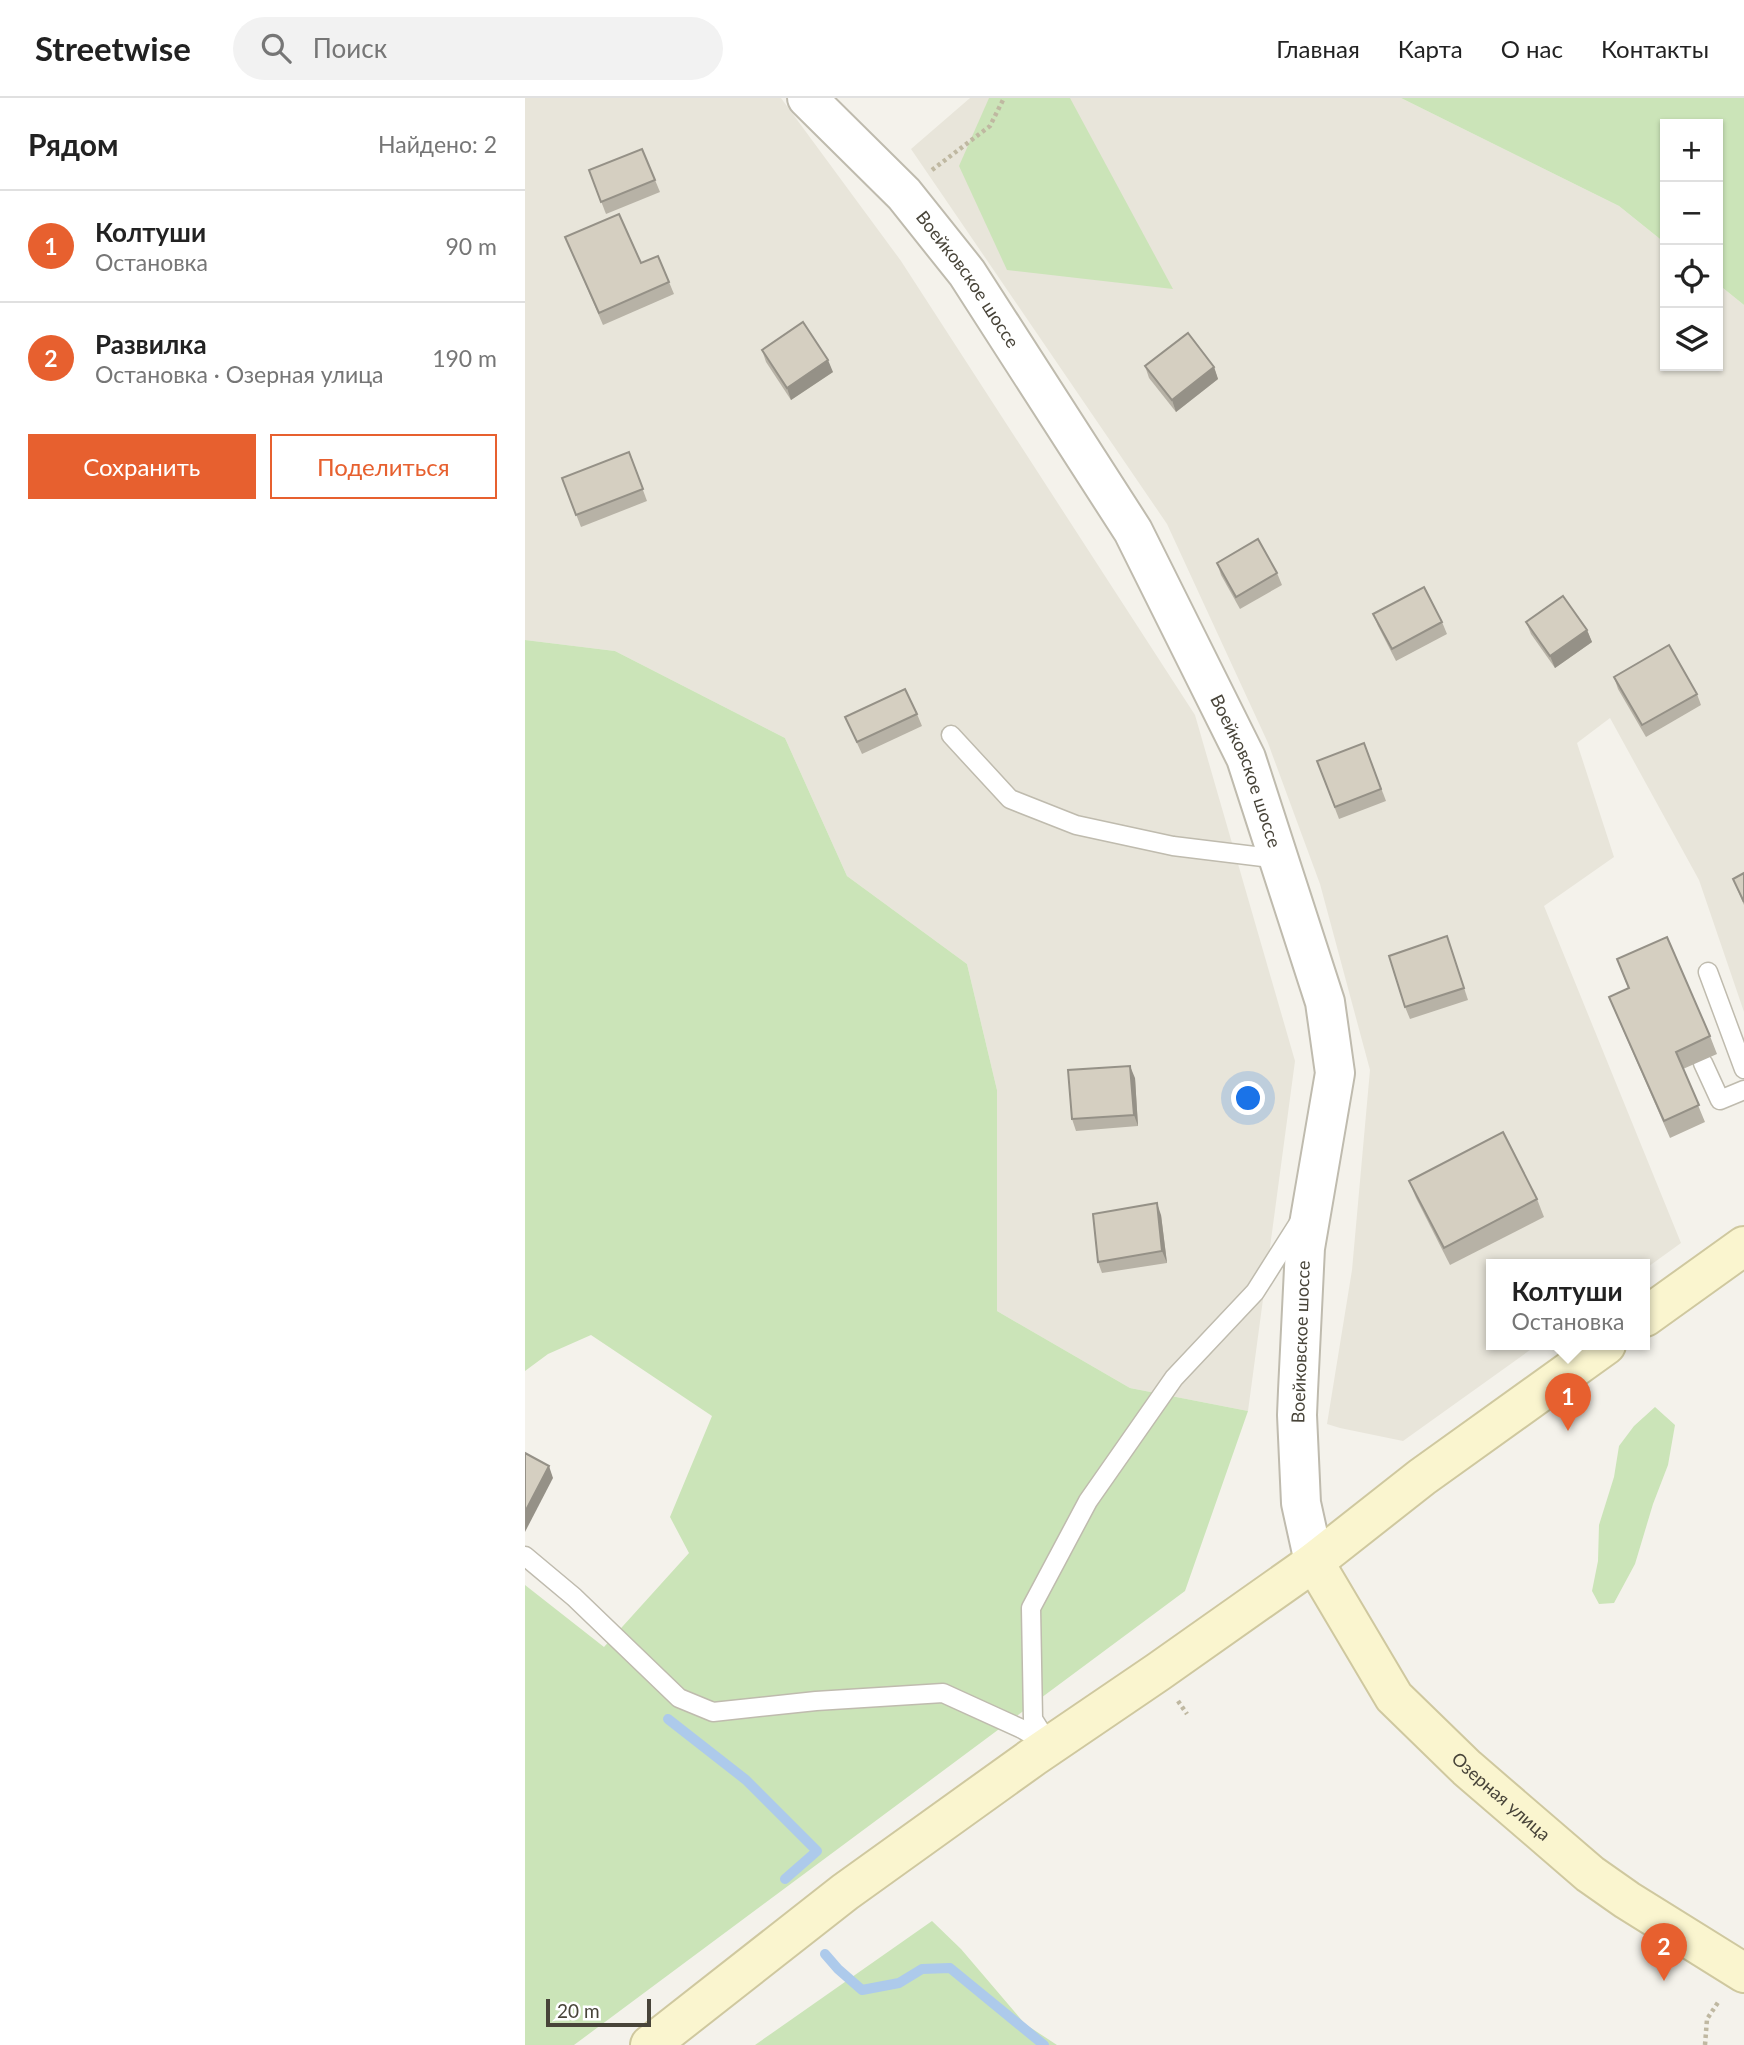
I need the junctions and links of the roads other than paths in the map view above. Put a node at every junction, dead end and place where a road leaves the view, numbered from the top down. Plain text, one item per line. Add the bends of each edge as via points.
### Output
1 (807, 98) edge
2 (951, 735) dead end
3 (1280, 859) junction
4 (1708, 972) dead end
5 (1703, 1063) edge
6 (1744, 1069) edge
7 (1744, 1090) edge
8 (1312, 1202) junction
9 (1744, 1246) edge
10 (1650, 1313) edge
11 (1599, 1350) edge
12 (525, 1556) edge
13 (1314, 1562) junction
14 (1050, 1746) junction
15 (1741, 1971) edge
16 (650, 2045) edge

1 - 3 street, Воейковское шоссе via 904,194 967,273 1133,531 1246,758
2 - 3 lane via 1010,799 1076,825 1173,846
3 - 8 street, Воейковское шоссе via 1325,1002 1335,1073
4 - 6 lane
5 - 7 lane via 1720,1100
8 - 13 street, Воейковское шоссе via 1305,1248 1297,1415 1301,1503
8 - 14 lane via 1255,1292 1174,1378 1096,1490 1031,1608 1033,1719
9 - 10 main road
11 - 13 main road via 1422,1477
12 - 14 lane via 679,1698 713,1712 943,1693
13 - 14 main road
13 - 15 main road, Озерная улица via 1394,1697 1449,1751 1590,1874
14 - 16 main road via 845,1892

